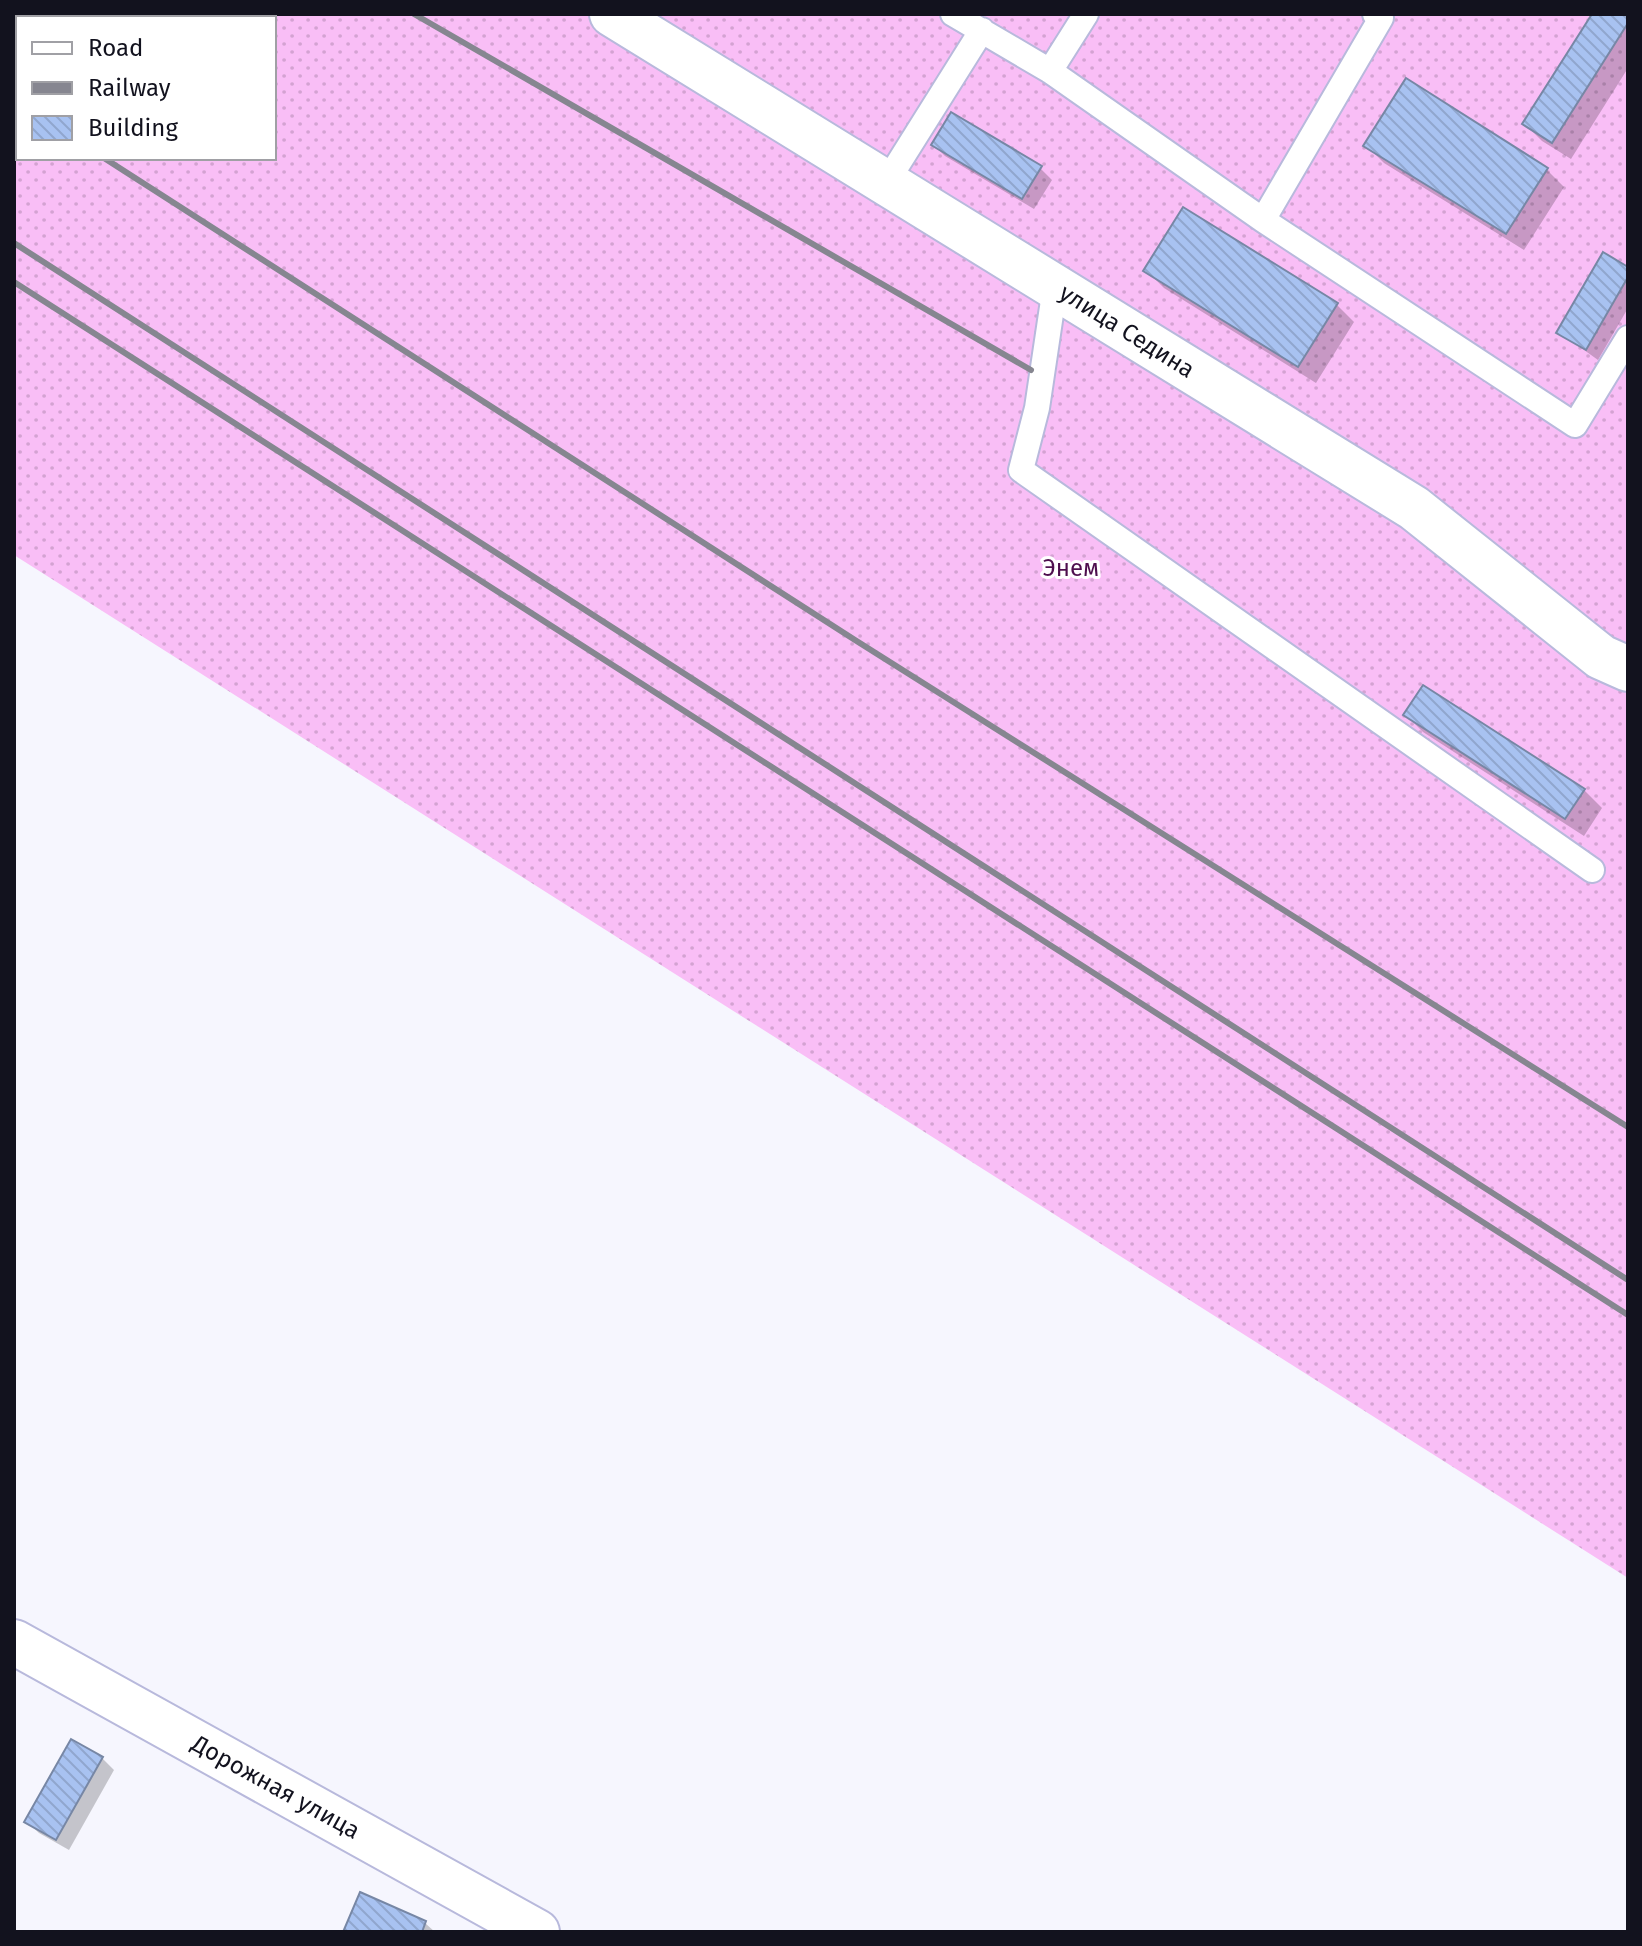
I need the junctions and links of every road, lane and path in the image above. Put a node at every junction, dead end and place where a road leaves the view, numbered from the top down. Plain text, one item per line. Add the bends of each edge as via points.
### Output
1 (612, 14) edge
2 (953, 14) edge
3 (1086, 14) edge
4 (1375, 14) edge
5 (982, 30) junction
6 (1050, 71) junction
7 (886, 183) junction
8 (1263, 220) junction
9 (1055, 287) junction
10 (1628, 338) edge
11 (1628, 669) edge
12 (1592, 870) dead end
13 (14, 1642) edge
14 (512, 1925) edge

1 - 7 street, улица Седина
2 - 5 lane
3 - 6 lane
4 - 8 lane via 1381,18
5 - 6 lane
5 - 7 lane
6 - 8 lane
7 - 9 street, улица Седина
8 - 10 lane via 1575,425
9 - 11 street, улица Седина via 1414,508 1601,657
9 - 12 lane via 1037,408 1021,470
13 - 14 street, Дорожная улица

